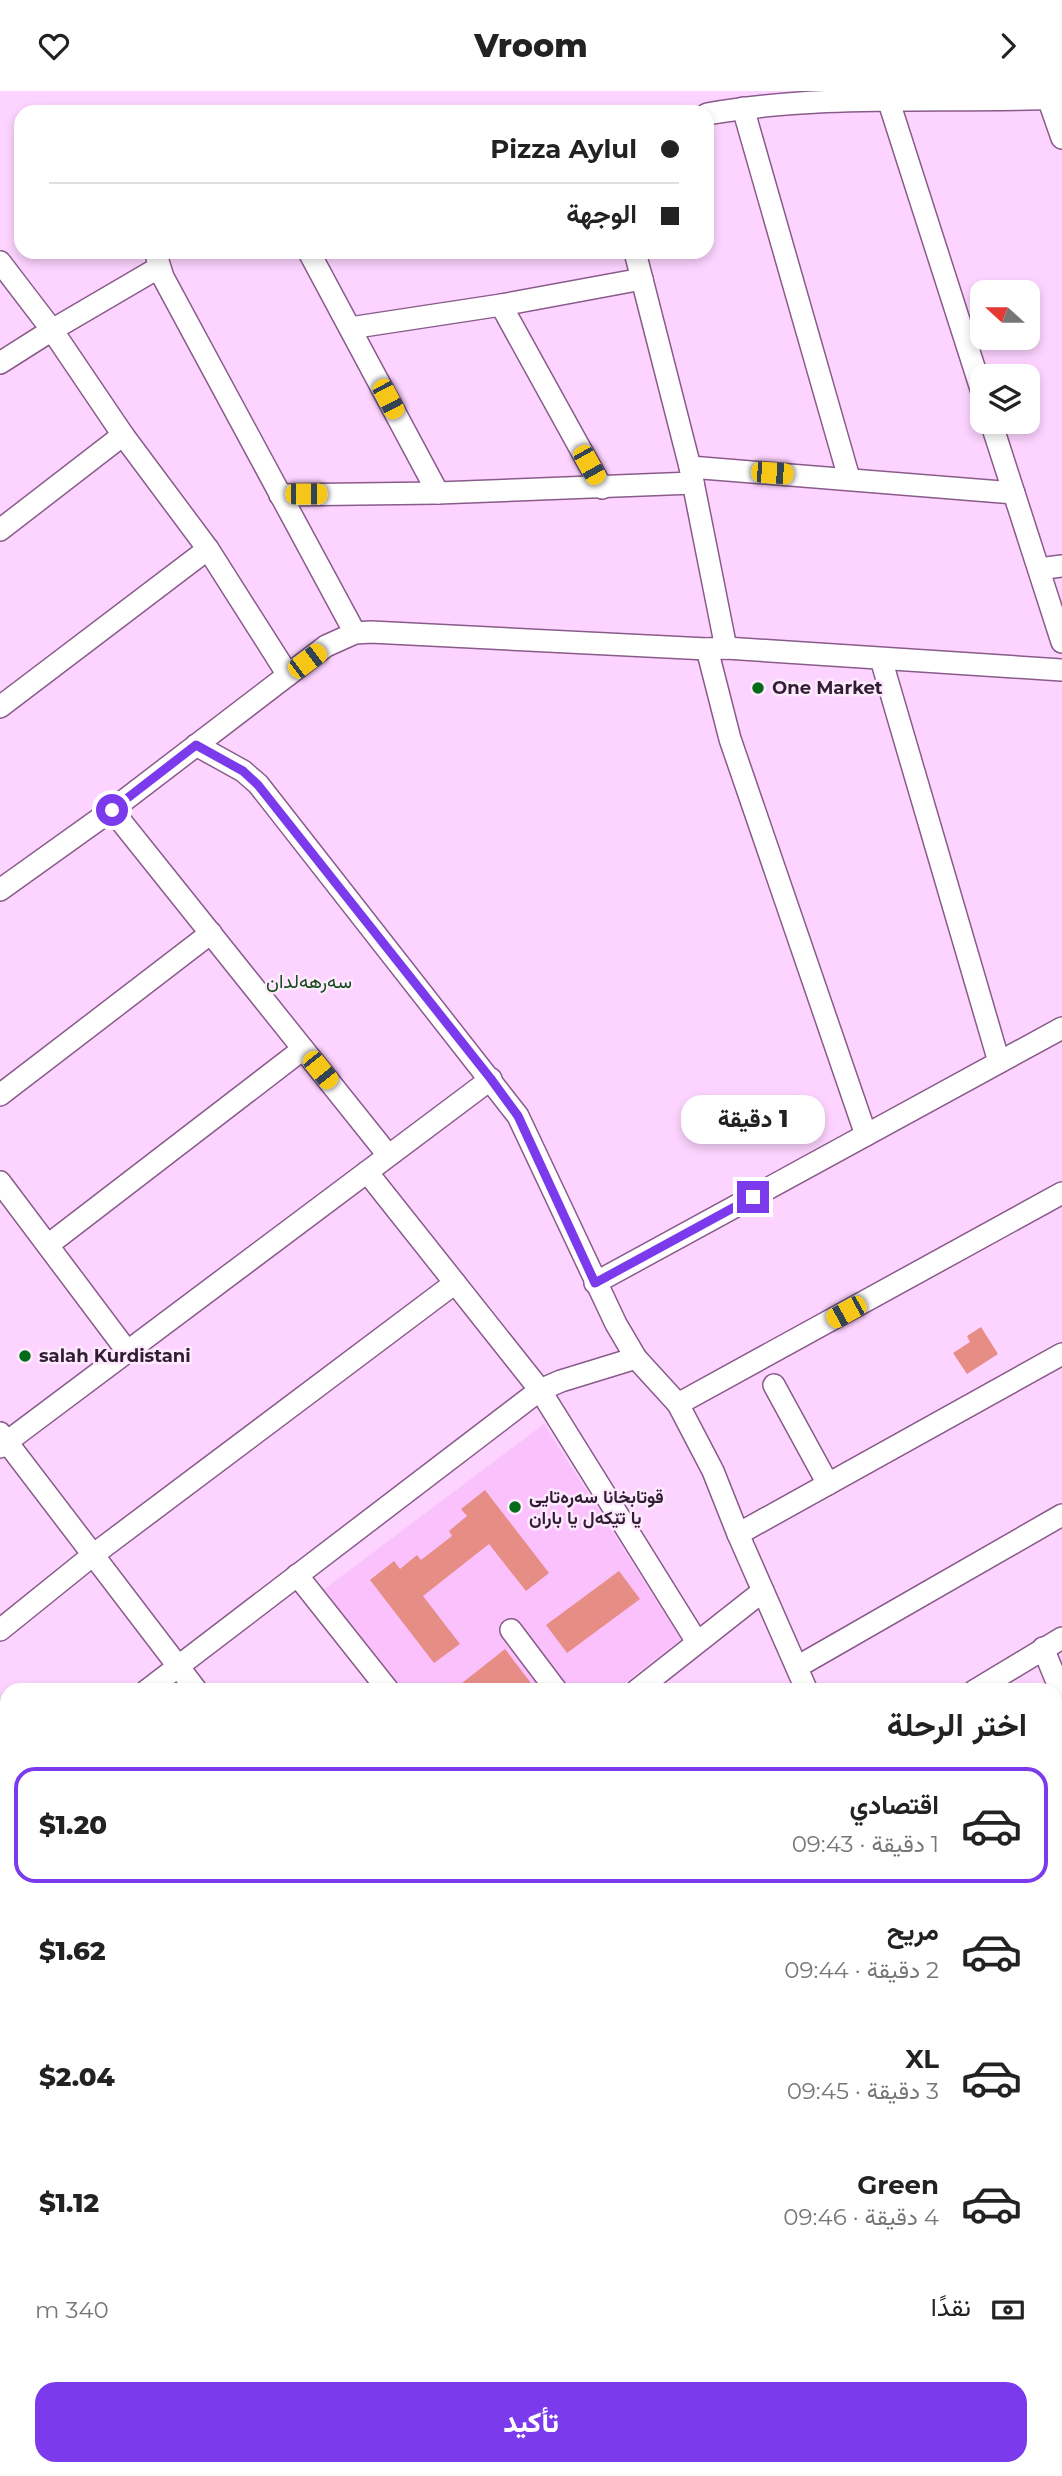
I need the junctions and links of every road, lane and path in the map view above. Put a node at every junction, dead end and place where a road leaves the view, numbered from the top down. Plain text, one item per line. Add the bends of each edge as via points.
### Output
1 (1020, 95) edge
2 (1055, 98) edge
3 (888, 99) junction
4 (743, 108) junction
5 (714, 113) edge
6 (1062, 138) edge
7 (313, 259) edge
8 (637, 259) edge
9 (158, 260) edge
10 (0, 262) edge
11 (642, 279) junction
12 (501, 305) junction
13 (350, 328) junction
14 (52, 330) junction
15 (0, 363) edge
16 (973, 364) edge
17 (995, 434) edge
18 (123, 435) junction
19 (692, 475) junction
20 (849, 478) junction
21 (602, 488) junction
22 (438, 493) junction
23 (1014, 493) junction
24 (280, 495) junction
25 (0, 530) edge
26 (208, 549) junction
27 (1062, 566) edge
28 (1039, 569) junction
29 (355, 633) junction
30 (1062, 642) edge
31 (716, 648) junction
32 (881, 659) junction
33 (1062, 670) edge
34 (288, 675) junction
35 (0, 707) edge
36 (196, 745) junction
37 (112, 810) junction
38 (0, 889) edge
39 (211, 933) junction
40 (1062, 1028) edge
41 (303, 1049) junction
42 (999, 1062) junction
43 (491, 1079) junction
44 (0, 1095) edge
45 (866, 1135) junction
46 (388, 1155) junction
47 (368, 1172) junction
48 (0, 1182) edge
49 (1062, 1193) edge
50 (48, 1245) junction
51 (455, 1283) junction
52 (595, 1283) junction
53 (127, 1351) junction
54 (1062, 1354) edge
55 (636, 1358) junction
56 (774, 1385) dead end
57 (540, 1390) junction
58 (678, 1404) junction
59 (2, 1440) edge
60 (828, 1484) junction
61 (1062, 1515) edge
62 (738, 1534) junction
63 (93, 1555) junction
64 (297, 1575) junction
65 (763, 1591) junction
66 (0, 1630) edge
67 (510, 1630) dead end
68 (1062, 1638) edge
69 (697, 1642) junction
70 (1043, 1648) junction
71 (178, 1665) junction
72 (797, 1667) junction
73 (156, 1683) edge
74 (191, 1683) edge
75 (382, 1683) edge
76 (551, 1683) edge
77 (646, 1683) edge
78 (804, 1683) edge
79 (987, 1683) edge
80 (1057, 1683) edge

1 - 2 street
1 - 3 street
2 - 6 street
3 - 4 street
3 - 16 street
4 - 5 street
4 - 20 street
7 - 13 street
8 - 11 street
9 - 14 street
9 - 24 street
10 - 14 street
11 - 12 street
11 - 19 street
12 - 13 street
12 - 21 street
13 - 22 street
14 - 15 street
14 - 18 street
17 - 23 street
18 - 25 street
18 - 26 street
19 - 20 street
19 - 21 street
19 - 31 street
20 - 23 street
21 - 22 street
22 - 24 street
23 - 28 street
24 - 29 street
26 - 34 street
26 - 35 street
27 - 28 street
28 - 30 street
29 - 31 street
29 - 34 street via 326,646
31 - 32 street
31 - 45 street via 730,739
32 - 33 street
32 - 42 street
34 - 36 street
36 - 37 street
36 - 43 street via 243,771 258,785
37 - 38 street
37 - 39 street
39 - 41 street
39 - 44 street
40 - 42 street
41 - 46 street
41 - 50 street
42 - 45 street
43 - 46 street
43 - 52 street via 518,1116
45 - 52 street
46 - 47 street
47 - 51 street
47 - 53 street
48 - 50 street
49 - 58 street
50 - 53 street
51 - 57 street
51 - 63 street
52 - 55 street
53 - 59 street
54 - 60 street
55 - 57 street
55 - 58 street
56 - 60 street
57 - 64 street
57 - 69 street
58 - 62 street via 713,1471
59 - 63 street
60 - 62 street
61 - 72 street
62 - 65 street
63 - 66 street
63 - 71 street
64 - 71 street
64 - 75 street
65 - 69 street
65 - 72 street
67 - 76 street
68 - 70 street
69 - 77 street
70 - 79 street
70 - 80 street
71 - 73 street
71 - 74 street
72 - 78 street

